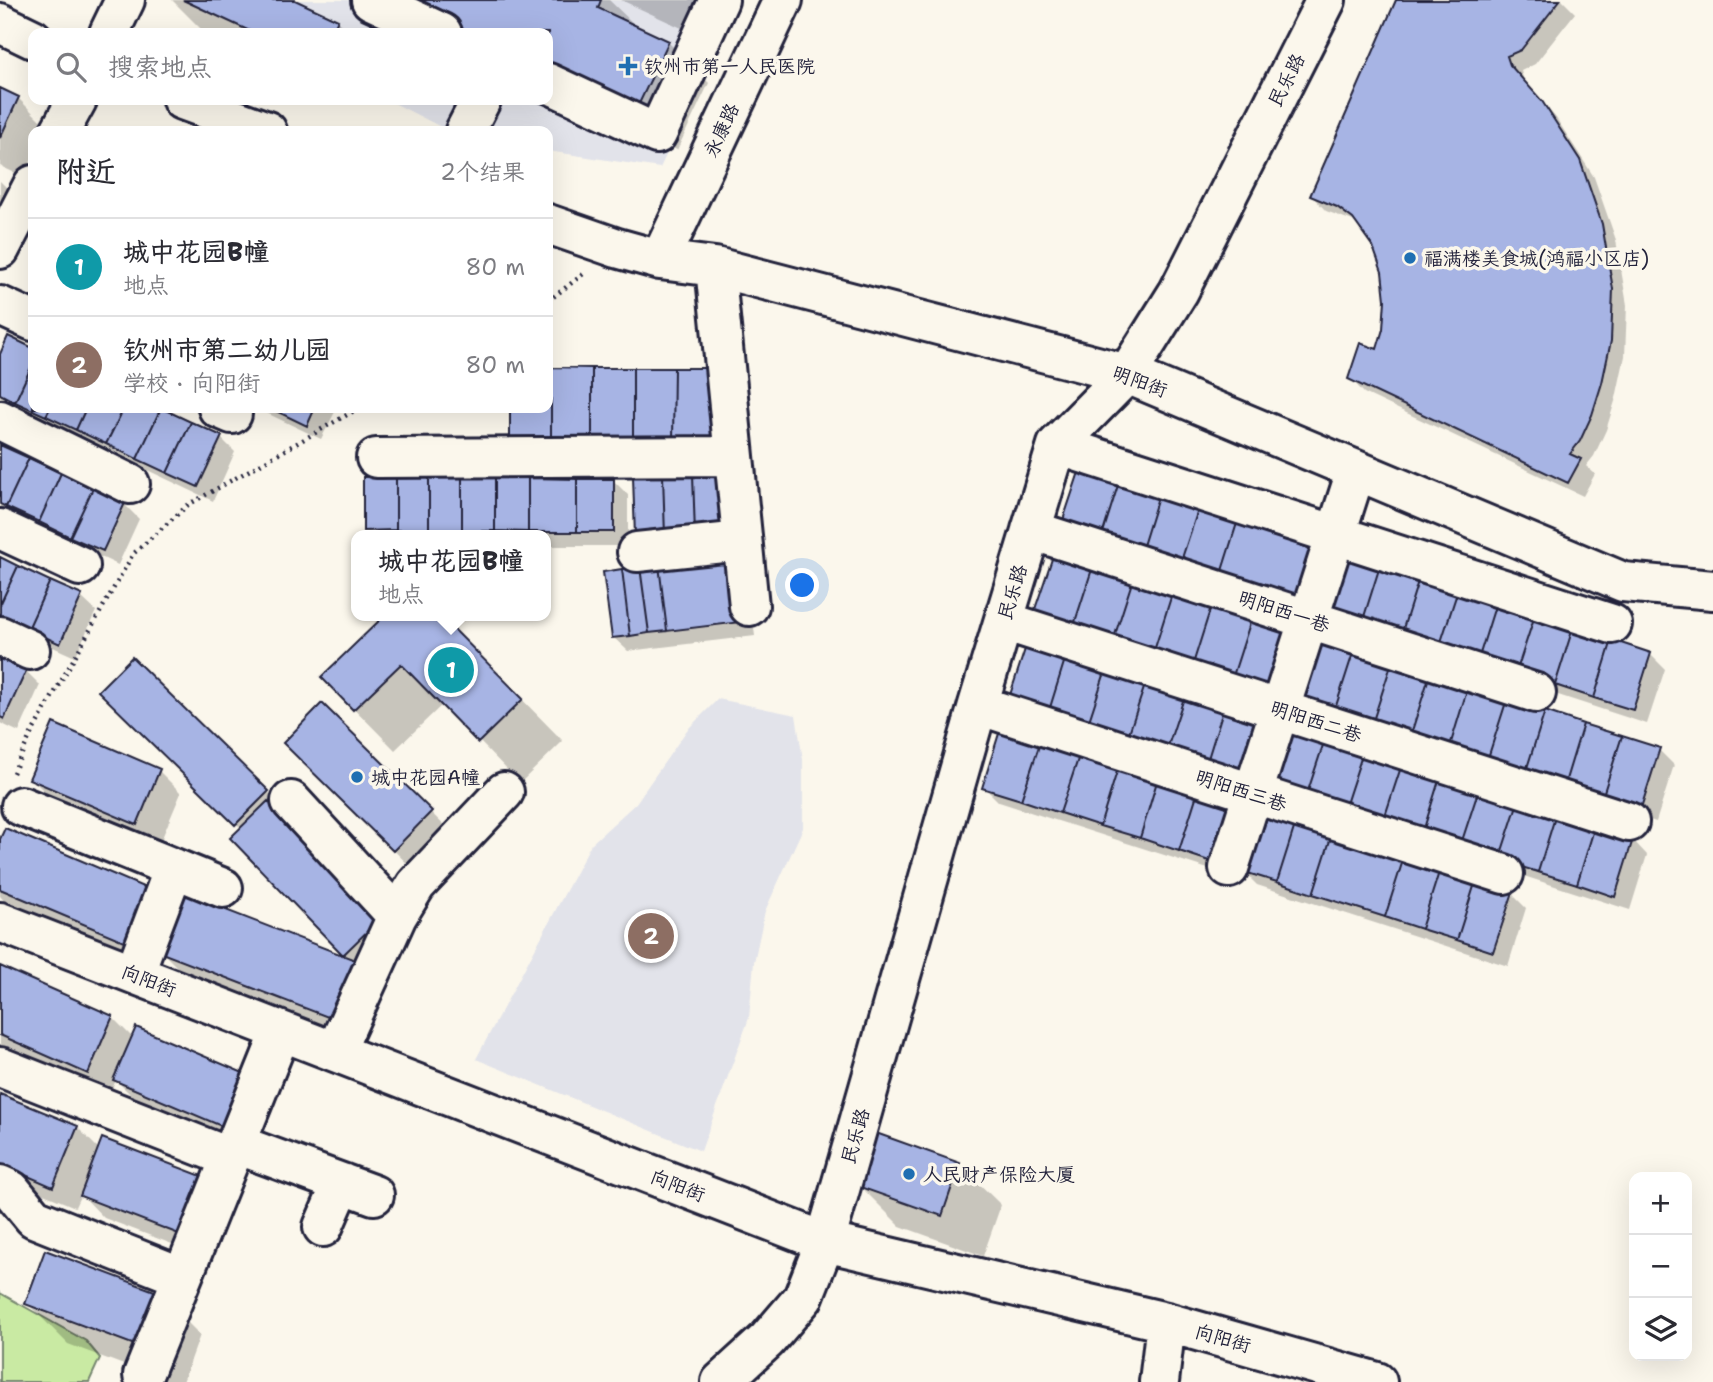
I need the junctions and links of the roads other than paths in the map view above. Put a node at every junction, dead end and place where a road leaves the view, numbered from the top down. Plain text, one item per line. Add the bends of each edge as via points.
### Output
1 (124, 0) edge
2 (371, 0) edge
3 (719, 0) edge
4 (783, 0) edge
5 (1326, 0) edge
6 (0, 23) edge
7 (111, 28) edge
8 (431, 28) edge
9 (28, 37) edge
10 (553, 85) edge
11 (73, 105) edge
12 (197, 105) edge
13 (478, 105) edge
14 (63, 126) edge
15 (253, 126) edge
16 (468, 126) edge
17 (28, 200) edge
18 (553, 227) edge
19 (0, 249) edge
20 (660, 260) junction
21 (715, 267) junction
22 (0, 306) edge
23 (28, 319) edge
24 (1127, 374) junction
25 (0, 420) edge
26 (1057, 445) junction
27 (734, 456) junction
28 (376, 458) dead end
29 (1356, 471) junction
30 (130, 484) dead end
31 (0, 529) edge
32 (1031, 530) junction
33 (1335, 534) junction
34 (742, 541) junction
35 (637, 552) dead end
36 (80, 566) dead end
37 (1713, 590) edge
38 (749, 606) dead end
39 (1308, 619) junction
40 (1004, 621) junction
41 (1612, 624) dead end
42 (1536, 693) dead end
43 (978, 705) junction
44 (1279, 710) junction
45 (15, 792) road end
46 (504, 792) dead end
47 (1252, 794) junction
48 (290, 801) dead end
49 (1629, 822) dead end
50 (174, 868) junction
51 (1229, 868) dead end
52 (1504, 874) dead end
53 (223, 888) dead end
54 (397, 916) junction
55 (0, 922) edge
56 (134, 974) junction
57 (281, 1031) junction
58 (335, 1052) junction
59 (0, 1067) edge
60 (233, 1151) junction
61 (0, 1185) edge
62 (323, 1227) dead end
63 (825, 1242) junction
64 (182, 1277) junction
65 (1166, 1322) junction
66 (767, 1340) junction
67 (143, 1375) dead end
68 (721, 1382) edge
69 (767, 1382) edge
70 (1159, 1382) edge
71 (1377, 1382) edge

1 - 7 street
2 - 8 street
3 - 10 street via 657,134
4 - 20 street, 永康路
5 - 24 street, 民乐路 via 1179,290
6 - 9 street
11 - 14 street
12 - 15 street
13 - 16 street
17 - 19 street
18 - 20 street, 明阳街
20 - 21 street, 明阳街
21 - 24 street, 明阳街
21 - 27 street
22 - 23 street
24 - 26 street, 民乐路
24 - 29 street, 明阳街
25 - 30 street
26 - 32 street, 民乐路
26 - 33 street
27 - 28 street
27 - 34 street
29 - 33 street
29 - 37 street, 明阳街 via 1623,582
31 - 36 street
32 - 39 street, 明阳西一巷
32 - 40 street, 民乐路
33 - 39 street
33 - 41 street
34 - 35 street
34 - 38 street
39 - 42 street, 明阳西一巷
39 - 44 street
40 - 43 street, 民乐路
40 - 44 street, 明阳西二巷
43 - 47 street, 明阳西三巷
43 - 63 street, 民乐路
44 - 47 street
44 - 49 street, 明阳西二巷
45 - 50 street
46 - 54 street via 416,885
47 - 51 street
47 - 52 street, 明阳西三巷
48 - 54 street
50 - 53 street
50 - 56 street
54 - 58 street
55 - 56 street, 向阳街
56 - 57 street, 向阳街
57 - 58 street, 向阳街
57 - 60 street
58 - 63 street, 向阳街
59 - 60 street
60 - 62 street via 358,1189
60 - 64 street
61 - 64 street via 11,1190 34,1219
63 - 65 street, 向阳街
63 - 66 street, 民乐路 via 803,1298
64 - 67 street
65 - 70 street
65 - 71 street, 向阳街
66 - 68 street, 民乐路
66 - 69 street

